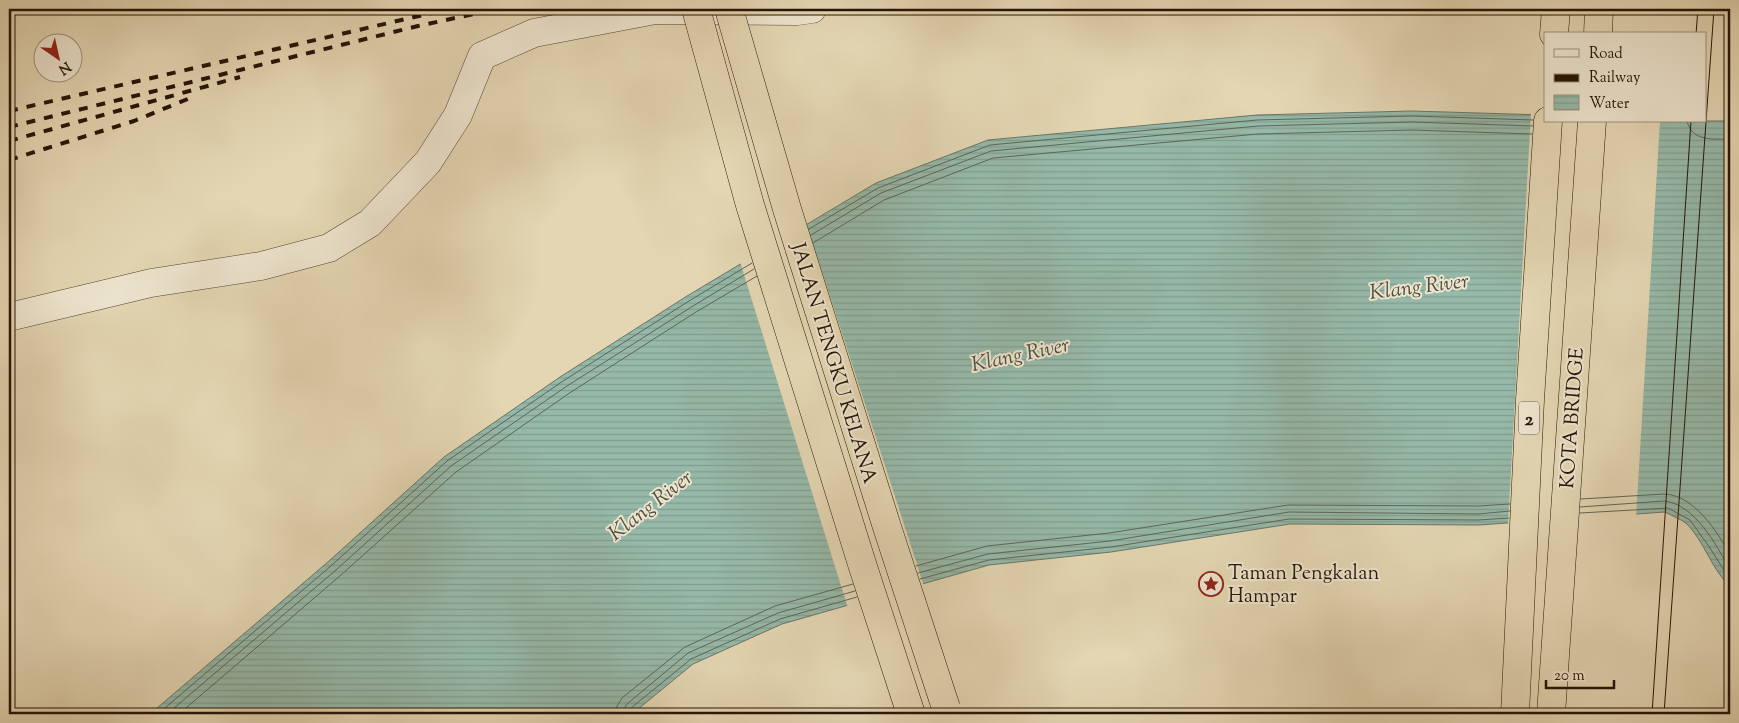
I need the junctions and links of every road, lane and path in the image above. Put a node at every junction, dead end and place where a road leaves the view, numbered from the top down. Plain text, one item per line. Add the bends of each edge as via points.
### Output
1 (696, 9) edge
2 (730, 9) edge
3 (812, 9) edge
4 (1556, 9) edge
5 (1600, 9) edge
6 (1554, 32) edge
7 (1598, 32) edge
8 (1548, 122) edge
9 (1592, 122) edge
10 (9, 317) edge
11 (911, 714) edge
12 (949, 714) edge
13 (1515, 714) edge
14 (1552, 714) edge

1 - 11 highway, JALAN TENGKU KELANA, bridge via 750,205
2 - 12 highway, JALAN TENGKU KELANA, bridge via 790,218
3 - 10 street via 655,10 534,33 482,56 458,115 428,162 370,223 329,248 261,266 151,283
4 - 6 highway
5 - 7 highway
8 - 13 highway, KOTA BRIDGE / 2
9 - 14 highway, KOTA BRIDGE

